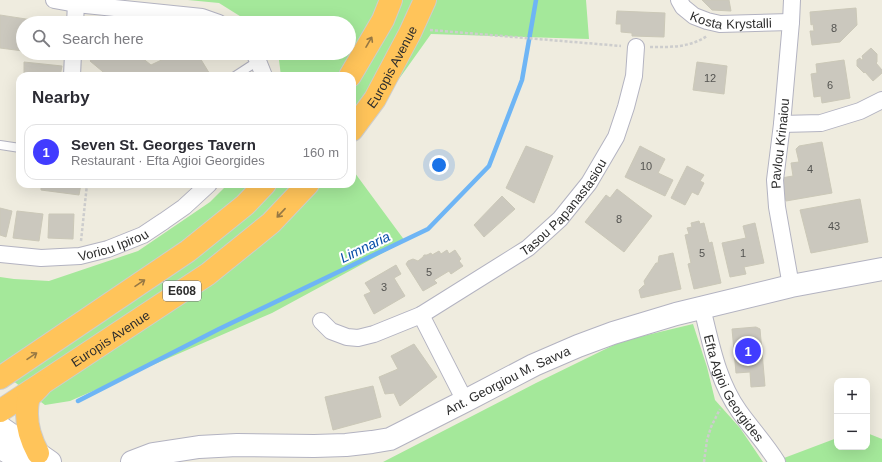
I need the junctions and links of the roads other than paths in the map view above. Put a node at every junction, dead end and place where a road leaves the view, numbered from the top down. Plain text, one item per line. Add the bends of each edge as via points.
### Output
1 (54, 0) edge
2 (391, 0) edge
3 (425, 0) edge
4 (678, 0) edge
5 (792, 0) edge
6 (76, 4) junction
7 (75, 16) edge
8 (192, 16) edge
9 (792, 22) junction
10 (636, 47) road end
11 (73, 60) edge
12 (253, 60) edge
13 (257, 60) edge
14 (72, 72) edge
15 (239, 72) edge
16 (262, 72) edge
17 (352, 72) edge
18 (882, 100) edge
19 (782, 124) junction
20 (356, 125) edge
21 (0, 145) edge
22 (16, 147) edge
23 (205, 188) edge
24 (261, 188) edge
25 (304, 188) edge
26 (0, 254) edge
27 (882, 269) edge
28 (791, 286) junction
29 (702, 308) junction
30 (421, 315) junction
31 (321, 321) dead end
32 (0, 378) edge
33 (44, 382) junction
34 (466, 401) junction
35 (0, 411) edge
36 (0, 427) edge
37 (0, 447) edge
38 (37, 459) edge
39 (132, 462) edge
40 (777, 462) edge

1 - 6 street
17 -> 2 highway
3 - 20 highway, Europis Avenue via 376,99
4 - 9 street, Kosta Krystalli via 694,16 720,24
5 - 9 street, Pavlou Krinaiou
6 - 7 street
6 - 8 street
9 - 19 street, Pavlou Krinaiou
10 - 30 street, Tasou Papanastasiou via 634,76 616,137 589,183 560,220 528,248
11 - 14 street
12 - 15 lane
13 - 16 street
18 - 19 street via 860,111 821,123
19 - 28 street, Pavlou Krinaiou via 775,180 776,200
21 - 22 lane
23 - 26 street, Voriou Ipirou via 184,207 144,235 108,249 80,256 41,258
32 -> 24 highway, E608 via 188,251 245,205
25 -> 33 highway, Europis Avenue / E608 via 271,223 208,274
27 - 28 main road, Ant. Georgiou M. Savva
28 - 29 main road, Ant. Georgiou M. Savva
29 - 34 main road, Ant. Georgiou M. Savva via 613,333 578,346 534,365
29 - 40 street, Efta Agioi Georgides via 719,372 728,392 738,410
30 - 31 street, Tasou Papanastasiou via 358,338 332,331
30 - 34 street
33 - 35 highway, Europis Avenue / E608
33 - 38 highway via 30,397 27,407 29,433
34 - 39 main road, Ant. Georgiou M. Savva via 390,438 372,442 314,446 198,447 153,454
36 - 38 main road
37 - 38 main road

